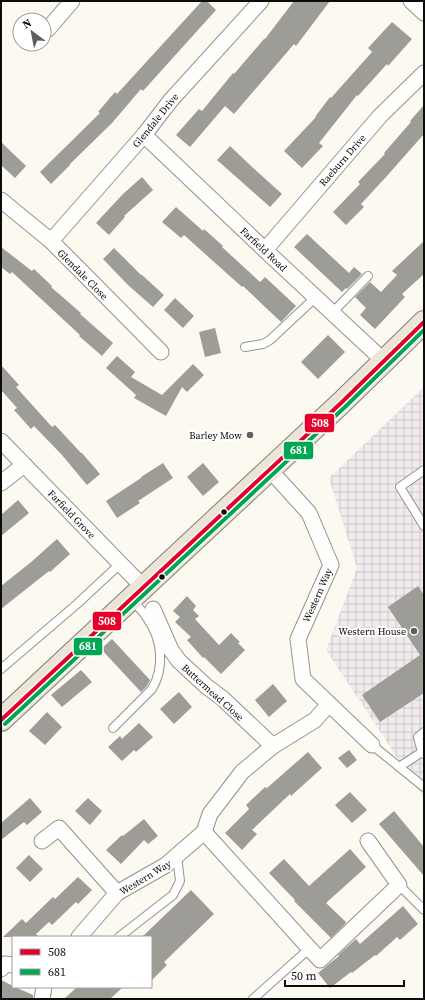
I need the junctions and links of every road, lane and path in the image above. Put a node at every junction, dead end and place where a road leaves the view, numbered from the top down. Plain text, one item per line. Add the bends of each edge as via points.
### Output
1 (72, 1) edge
2 (261, 1) edge
3 (411, 1) edge
4 (424, 12) edge
5 (52, 24) edge
6 (424, 73) edge
7 (144, 135) junction
8 (1, 200) edge
9 (51, 241) junction
10 (265, 250) junction
11 (368, 276) dead end
12 (316, 297) junction
13 (332, 313) junction
14 (424, 322) edge
15 (244, 347) dead end
16 (161, 352) dead end
17 (385, 362) junction
18 (1, 441) edge
19 (24, 464) junction
20 (270, 470) junction
21 (424, 470) edge
22 (1, 483) edge
23 (424, 526) edge
24 (120, 564) junction
25 (136, 593) junction
26 (153, 609) dead end
27 (1, 669) edge
28 (329, 704) junction
29 (1, 720) edge
30 (113, 728) dead end
31 (424, 732) edge
32 (372, 745) joint
33 (273, 746) junction
34 (423, 753) edge
35 (399, 767) junction
36 (424, 787) edge
37 (204, 832) junction
38 (42, 841) dead end
39 (368, 841) dead end
40 (177, 856) junction
41 (399, 885) junction
42 (117, 893) junction
43 (424, 910) edge
44 (80, 936) edge
45 (120, 936) edge
46 (310, 948) junction
47 (12, 965) edge
48 (1, 969) edge
49 (44, 988) edge
50 (42, 999) edge
51 (253, 999) edge

1 - 5 street
2 - 7 street, Glendale Drive via 171,100
3 - 4 street
6 - 10 street, Raeburn Drive via 380,116
7 - 9 street, Glendale Drive
7 - 10 street, Farfield Road
8 - 9 street, Glendale Close
9 - 16 street, Glendale Close
10 - 12 street, Farfield Road
11 - 13 lane
12 - 13 street, Farfield Road
12 - 15 lane via 270,340 263,344
13 - 17 street, Farfield Road
14 - 17 highway
17 - 20 highway
18 - 19 street, Farfield Grove
19 - 22 street
19 - 24 street, Farfield Grove
20 - 25 highway
20 - 28 street, Western Way via 309,513 331,565 298,639 303,679
21 - 23 lane via 400,487
24 - 25 street, Farfield Grove
24 - 27 lane
25 - 29 highway
25 - 30 lane via 160,649 160,669 152,688
26 - 33 street, Buttermead Close via 171,650 179,661
28 - 32 street, Western Way
28 - 33 street, Western Way via 315,720
31 - 34 lane via 418,737
32 - 35 lane
33 - 37 street, Western Way via 242,772 210,814
34 - 35 lane
35 - 36 lane
37 - 40 street, Western Way
37 - 46 street
38 - 42 street via 59,828
39 - 41 street
40 - 42 street, Western Way
40 - 45 lane via 180,880 173,895
41 - 43 lane
41 - 46 street via 320,960
42 - 44 street, Western Way
46 - 51 lane
47 - 48 street via 5,964
49 - 50 street

